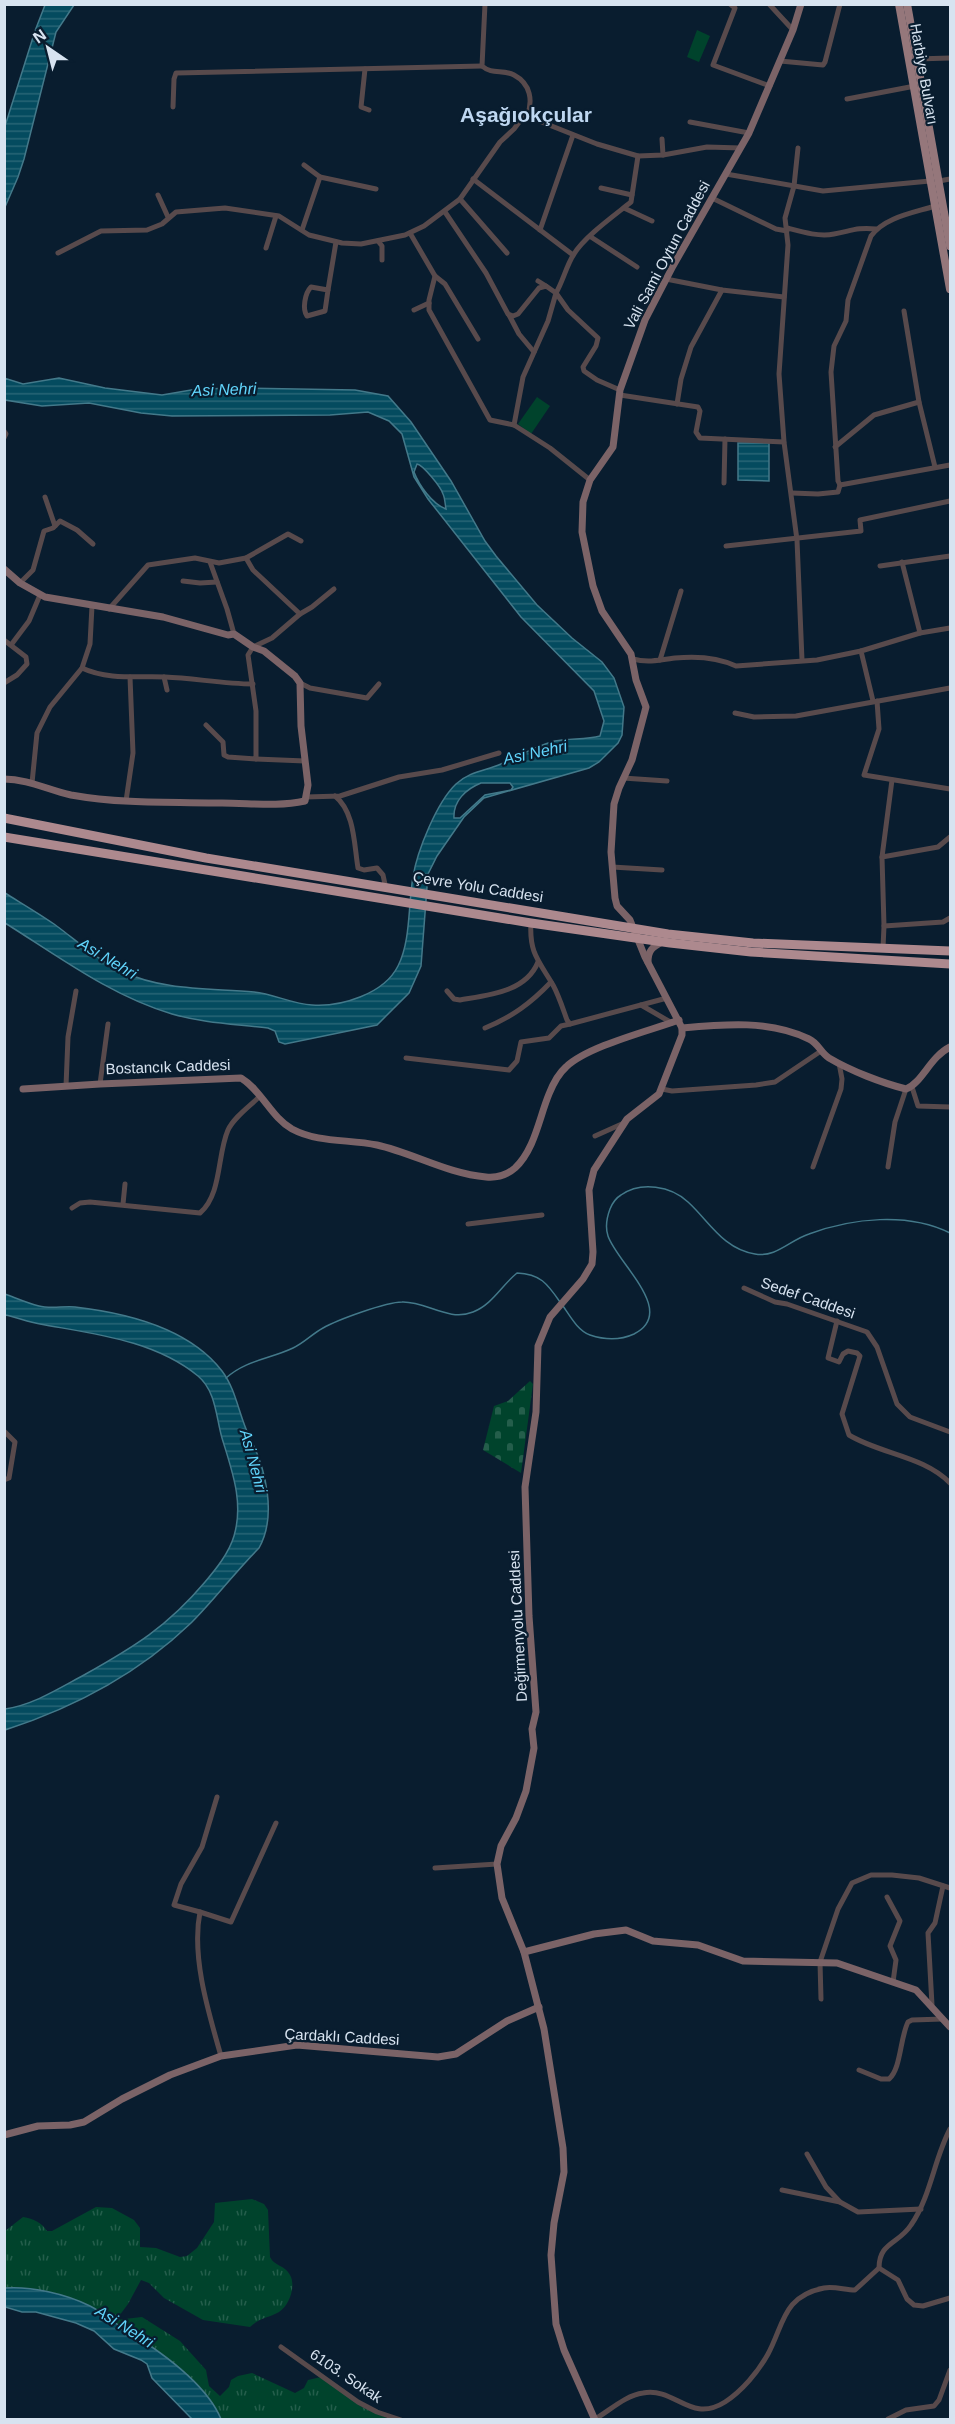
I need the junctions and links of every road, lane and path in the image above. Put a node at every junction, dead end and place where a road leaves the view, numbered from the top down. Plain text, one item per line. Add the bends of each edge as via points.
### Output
1 (485, 4) edge
2 (769, 4) edge
3 (801, 4) edge
4 (840, 4) edge
5 (899, 4) edge
6 (907, 4) edge
7 (734, 6) edge
8 (793, 30) junction
9 (951, 58) edge
10 (912, 59) junction
11 (780, 61) junction
12 (482, 66) junction
13 (365, 69) junction
14 (770, 86) junction
15 (916, 86) junction
16 (847, 99) dead end
17 (173, 107) dead end
18 (369, 110) dead end
19 (527, 117) junction
20 (690, 122) dead end
21 (749, 133) junction
22 (573, 135) junction
23 (662, 139) dead end
24 (741, 148) junction
25 (798, 148) dead end
26 (663, 155) junction
27 (638, 156) junction
28 (304, 165) dead end
29 (726, 174) junction
30 (320, 177) junction
31 (473, 179) junction
32 (951, 179) edge
33 (934, 181) junction
34 (794, 186) junction
35 (601, 188) dead end
36 (376, 189) dead end
37 (158, 195) dead end
38 (632, 195) junction
39 (712, 198) junction
40 (460, 199) junction
41 (935, 206) junction
42 (624, 208) junction
43 (445, 212) junction
44 (276, 216) junction
45 (168, 217) junction
46 (652, 221) dead end
47 (787, 229) junction
48 (302, 230) junction
49 (540, 230) junction
50 (876, 230) junction
51 (410, 233) junction
52 (591, 237) junction
53 (378, 241) junction
54 (336, 242) junction
55 (951, 246) edge
56 (266, 248) dead end
57 (58, 253) dead end
58 (507, 253) dead end
59 (573, 255) junction
60 (382, 260) dead end
61 (637, 267) dead end
62 (435, 276) junction
63 (666, 279) junction
64 (538, 281) dead end
65 (546, 286) junction
66 (951, 289) edge
67 (328, 290) junction
68 (722, 290) junction
69 (556, 293) junction
70 (784, 297) junction
71 (429, 303) junction
72 (414, 310) dead end
73 (904, 311) dead end
74 (508, 314) junction
75 (478, 339) dead end
76 (534, 352) junction
77 (620, 393) junction
78 (919, 402) junction
79 (677, 404) junction
80 (514, 424) junction
81 (4, 431) edge
82 (4, 438) edge
83 (725, 439) junction
84 (784, 442) junction
85 (835, 447) junction
86 (951, 465) edge
87 (935, 467) junction
88 (590, 480) junction
89 (724, 483) dead end
90 (840, 485) junction
91 (792, 493) junction
92 (45, 497) dead end
93 (951, 501) edge
94 (55, 526) junction
95 (797, 540) junction
96 (301, 541) dead end
97 (93, 544) dead end
98 (726, 546) dead end
99 (951, 556) edge
100 (246, 558) junction
101 (210, 562) junction
102 (902, 562) junction
103 (880, 566) dead end
104 (4, 569) edge
105 (183, 581) dead end
106 (218, 582) junction
107 (20, 583) junction
108 (334, 589) dead end
109 (681, 591) dead end
110 (40, 595) junction
111 (92, 606) junction
112 (109, 609) junction
113 (300, 614) junction
114 (951, 628) edge
115 (920, 633) junction
116 (234, 634) junction
117 (4, 640) edge
118 (11, 645) junction
119 (253, 646) junction
120 (861, 651) junction
121 (633, 659) junction
122 (660, 660) junction
123 (802, 660) junction
124 (82, 668) junction
125 (130, 677) junction
126 (164, 677) junction
127 (4, 683) edge
128 (300, 683) junction
129 (253, 684) junction
130 (379, 684) dead end
131 (951, 688) edge
132 (167, 690) dead end
133 (875, 701) junction
134 (735, 713) dead end
135 (206, 725) dead end
136 (499, 753) dead end
137 (256, 759) junction
138 (305, 761) junction
139 (623, 778) junction
140 (4, 779) edge
141 (892, 780) junction
142 (668, 781) dead end
143 (33, 783) junction
144 (951, 789) edge
145 (335, 796) junction
146 (306, 797) junction
147 (126, 801) junction
148 (4, 818) edge
149 (4, 837) edge
150 (951, 837) edge
151 (882, 858) junction
152 (612, 867) junction
153 (662, 870) dead end
154 (386, 889) junction
155 (471, 907) junction
156 (951, 918) edge
157 (531, 923) junction
158 (884, 926) junction
159 (635, 933) junction
160 (663, 942) junction
161 (883, 948) junction
162 (951, 951) edge
163 (538, 962) junction
164 (648, 962) junction
165 (951, 964) edge
166 (551, 982) junction
167 (76, 991) dead end
168 (447, 991) dead end
169 (667, 998) junction
170 (641, 1005) junction
171 (108, 1024) dead end
172 (570, 1024) junction
173 (678, 1024) junction
174 (485, 1028) dead end
175 (951, 1047) edge
176 (821, 1051) junction
177 (406, 1058) dead end
178 (839, 1063) junction
179 (100, 1084) junction
180 (66, 1086) junction
181 (909, 1088) junction
182 (23, 1089) dead end
183 (662, 1089) junction
184 (260, 1096) junction
185 (951, 1107) edge
186 (624, 1123) junction
187 (595, 1136) dead end
188 (813, 1167) dead end
189 (888, 1167) dead end
190 (125, 1184) dead end
191 (123, 1204) junction
192 (72, 1208) dead end
193 (542, 1215) dead end
194 (468, 1224) dead end
195 (744, 1288) dead end
196 (837, 1321) junction
197 (4, 1431) edge
198 (951, 1432) edge
199 (4, 1480) edge
200 (951, 1483) edge
201 (218, 1797) dead end
202 (276, 1823) dead end
203 (497, 1864) junction
204 (435, 1868) dead end
205 (943, 1886) junction
206 (951, 1888) edge
207 (887, 1897) dead end
208 (200, 1912) junction
209 (524, 1952) junction
210 (820, 1962) junction
211 (893, 1982) junction
212 (820, 1999) dead end
213 (932, 2006) junction
214 (539, 2007) junction
215 (943, 2019) junction
216 (951, 2027) edge
217 (221, 2056) junction
218 (859, 2070) dead end
219 (951, 2129) edge
220 (4, 2135) edge
221 (807, 2154) dead end
222 (782, 2190) dead end
223 (840, 2202) junction
224 (921, 2209) junction
225 (879, 2268) junction
226 (951, 2298) edge
227 (281, 2347) dead end
228 (951, 2370) edge
229 (888, 2418) edge
230 (401, 2420) edge
231 (595, 2420) edge

1 - 12 street
2 - 8 street
3 - 8 street, Vali Sami Oytun Caddesi
4 - 11 street via 823,65
5 - 10 main road, Harbiye Bulvarı
6 - 10 main road, Harbiye Bulvarı
7 - 14 street via 713,65
8 - 11 street, Vali Sami Oytun Caddesi
9 - 10 street
10 - 15 main road, Harbiye Bulvarı
11 - 14 street, Vali Sami Oytun Caddesi
12 - 13 street
12 - 19 street via 490,73 513,75 528,88 531,104
13 - 17 street via 176,74
13 - 18 street via 361,107
14 - 21 street, Vali Sami Oytun Caddesi
15 - 16 street
15 - 33 main road, Harbiye Bulvarı
19 - 22 street
19 - 31 street via 500,142
20 - 21 street
21 - 24 street, Vali Sami Oytun Caddesi
22 - 27 street
22 - 49 street
23 - 26 street
24 - 26 street via 707,147
24 - 29 street, Vali Sami Oytun Caddesi
25 - 34 street
26 - 27 street
27 - 38 street
28 - 30 street
29 - 34 street
29 - 39 street, Vali Sami Oytun Caddesi
30 - 36 street
30 - 48 street
31 - 40 street
31 - 49 street
32 - 33 street
33 - 34 street via 823,191
33 - 41 main road, Harbiye Bulvarı
33 - 55 main road, Harbiye Bulvarı
34 - 47 street via 785,218
35 - 38 street
37 - 45 street
38 - 42 street
39 - 47 street via 776,229
39 - 63 street, Vali Sami Oytun Caddesi
40 - 43 street
40 - 58 street
41 - 50 street via 890,220
41 - 66 main road, Harbiye Bulvarı
42 - 46 street
42 - 52 street
43 - 51 street
43 - 74 street
44 - 45 street via 225,208 176,212
44 - 48 street
44 - 56 street
45 - 57 street via 147,230 101,231
47 - 50 street via 833,235 852,228
47 - 70 street
48 - 54 street
49 - 59 street
50 - 85 street via 834,346 831,372
51 - 53 street
51 - 62 street
52 - 59 street
52 - 61 street
53 - 54 street
53 - 60 street
54 - 67 street
59 - 69 street
62 - 71 street
62 - 75 street via 445,284
63 - 68 street
63 - 77 street, Vali Sami Oytun Caddesi via 640,330
64 - 65 street
65 - 69 street
65 - 74 street via 528,298 518,314
67 - 67 street via 309,288 304,310 307,316 325,311
68 - 70 street
68 - 79 street via 691,347
69 - 76 street
69 - 77 street via 598,338 584,371
70 - 84 street via 779,374
71 - 72 street
71 - 80 street via 435,322 490,420
73 - 78 street
74 - 76 street
76 - 80 street via 523,377
77 - 79 street
77 - 88 street, Vali Sami Oytun Caddesi via 613,447
78 - 85 street via 874,415
78 - 87 street
79 - 83 street via 698,408 696,432 700,438
80 - 88 street
81 - 82 street
83 - 84 street
83 - 89 street
84 - 91 street
85 - 90 street
86 - 87 street
87 - 90 street
88 - 121 street, Vali Sami Oytun Caddesi via 583,502 582,532 593,586 602,611
90 - 91 street via 838,492
91 - 95 street
92 - 94 street
93 - 95 street via 860,520 861,531
94 - 97 street via 60,521
94 - 107 street via 44,531 33,570
95 - 98 street
95 - 123 street
96 - 100 street via 288,534
99 - 102 street
100 - 101 street
100 - 113 street via 253,570
101 - 106 street
101 - 112 street via 195,558 148,565
102 - 103 street
102 - 115 street
104 - 107 street
105 - 106 street
106 - 116 street
107 - 110 street
108 - 113 street
109 - 122 street
110 - 111 street
110 - 118 street via 29,621
111 - 112 street
111 - 124 street via 90,644
112 - 116 street
113 - 119 street via 272,638
114 - 115 street
115 - 120 street
116 - 119 street
117 - 118 street
118 - 127 street via 26,657 27,664
119 - 128 street
119 - 129 street via 248,655
120 - 123 street
120 - 133 street
121 - 122 street
121 - 139 street, Vali Sami Oytun Caddesi via 646,707 632,760
122 - 123 street via 693,657 736,666
124 - 125 street
124 - 143 street via 41,723 33,755
125 - 126 street
125 - 147 street via 133,753
126 - 129 street
126 - 132 street
128 - 130 street via 367,698
128 - 138 street
129 - 137 street
131 - 133 street
133 - 134 street via 776,718
133 - 141 street via 879,729 864,775
135 - 137 street via 223,742 224,755
136 - 145 street
137 - 138 street
138 - 146 street
139 - 142 street
139 - 152 street, Vali Sami Oytun Caddesi via 613,814
140 - 143 street
141 - 144 street
141 - 151 street
143 - 147 street via 70,794
145 - 146 street
145 - 154 street via 348,811 358,868 377,868
146 - 147 street via 304,801 270,806
148 - 154 highway, Çevre Yolu Caddesi
149 - 155 highway, Çevre Yolu Caddesi via 399,901
150 - 151 street via 938,847
151 - 158 street
152 - 153 street
152 - 159 street, Vali Sami Oytun Caddesi via 617,906 630,920
154 - 155 highway, Çevre Yolu Caddesi
155 - 157 highway, Çevre Yolu Caddesi
155 - 159 highway, Çevre Yolu Caddesi
156 - 158 street via 943,922
157 - 159 highway, Çevre Yolu Caddesi
157 - 163 street via 530,940
158 - 161 street
159 - 160 highway, Çevre Yolu Caddesi
159 - 161 highway, Çevre Yolu Caddesi
159 - 164 street
160 - 164 street via 653,946
160 - 165 highway, Çevre Yolu Caddesi via 751,952
161 - 162 highway, Çevre Yolu Caddesi
163 - 166 street
163 - 168 street via 533,973 504,991 460,1000
164 - 169 street
166 - 172 street
166 - 174 street via 530,1004
167 - 180 street via 68,1037
169 - 170 street
169 - 173 street
170 - 172 street
170 - 173 street
171 - 179 street
172 - 177 street via 561,1026 549,1038 519,1043 517,1062 509,1070
173 - 176 street, Bostancık Caddesi via 762,1025 808,1039
173 - 183 street, Değirmenyolu Caddesi via 682,1035
173 - 184 street, Bostancık Caddesi via 595,1051 565,1068 554,1083 523,1158 509,1173 498,1177 442,1167 377,1145 308,1136 287,1126
175 - 181 street via 933,1058
176 - 178 street, Bostancık Caddesi
176 - 183 street via 775,1082
178 - 181 street, Bostancık Caddesi
178 - 188 street via 841,1089
179 - 180 street, Bostancık Caddesi
179 - 184 street, Bostancık Caddesi via 236,1078 248,1083
180 - 182 street, Bostancık Caddesi
181 - 185 street via 918,1106
181 - 189 street via 895,1122
183 - 186 street, Değirmenyolu Caddesi
184 - 191 street via 228,1130 212,1192 201,1212
186 - 187 street
186 - 203 street, Değirmenyolu Caddesi via 596,1165 590,1183 590,1269 546,1323 538,1346 536,1412 525,1487 536,1712 532,1729 534,1748 526,1791
190 - 191 street
191 - 192 street via 83,1202
193 - 194 street
195 - 196 street, Sedef Caddesi
196 - 198 street, Sedef Caddesi via 869,1334 894,1399 906,1414
196 - 200 street via 828,1358 839,1362 848,1351 860,1356 842,1414 849,1435 922,1465
197 - 199 street via 15,1442 9,1478
201 - 208 street via 202,1847 174,1905
202 - 208 street via 231,1922
203 - 204 street
203 - 209 street, Değirmenyolu Caddesi via 502,1898
205 - 206 street
205 - 210 street via 892,1875 871,1875 852,1883 838,1909
205 - 213 street via 935,1923 928,1933
207 - 211 street via 900,1921 890,1946 896,1960
208 - 217 street via 200,1958 206,2001
209 - 210 street via 626,1930 654,1941 698,1945 743,1961
209 - 214 street, Değirmenyolu Caddesi
210 - 211 street via 847,1966
210 - 212 street
211 - 213 street via 916,1990
213 - 215 street
214 - 217 street, Çardaklı Caddesi via 447,2056 297,2045
214 - 231 street, Değirmenyolu Caddesi via 564,2160 551,2255 556,2324
215 - 216 street
215 - 218 street via 908,2022 896,2070 889,2079
217 - 220 street, Çardaklı Caddesi via 122,2098 84,2122 38,2126
219 - 224 street
221 - 223 street via 826,2187
222 - 223 street
223 - 224 street via 858,2212
224 - 225 street via 904,2234 884,2248
225 - 226 street via 898,2280 914,2305
225 - 231 street via 855,2290 822,2288 792,2304 763,2361 748,2382 725,2402 702,2410 663,2394 642,2393
227 - 230 street, 6103. Sokak via 358,2402
228 - 229 street via 934,2406 906,2410

